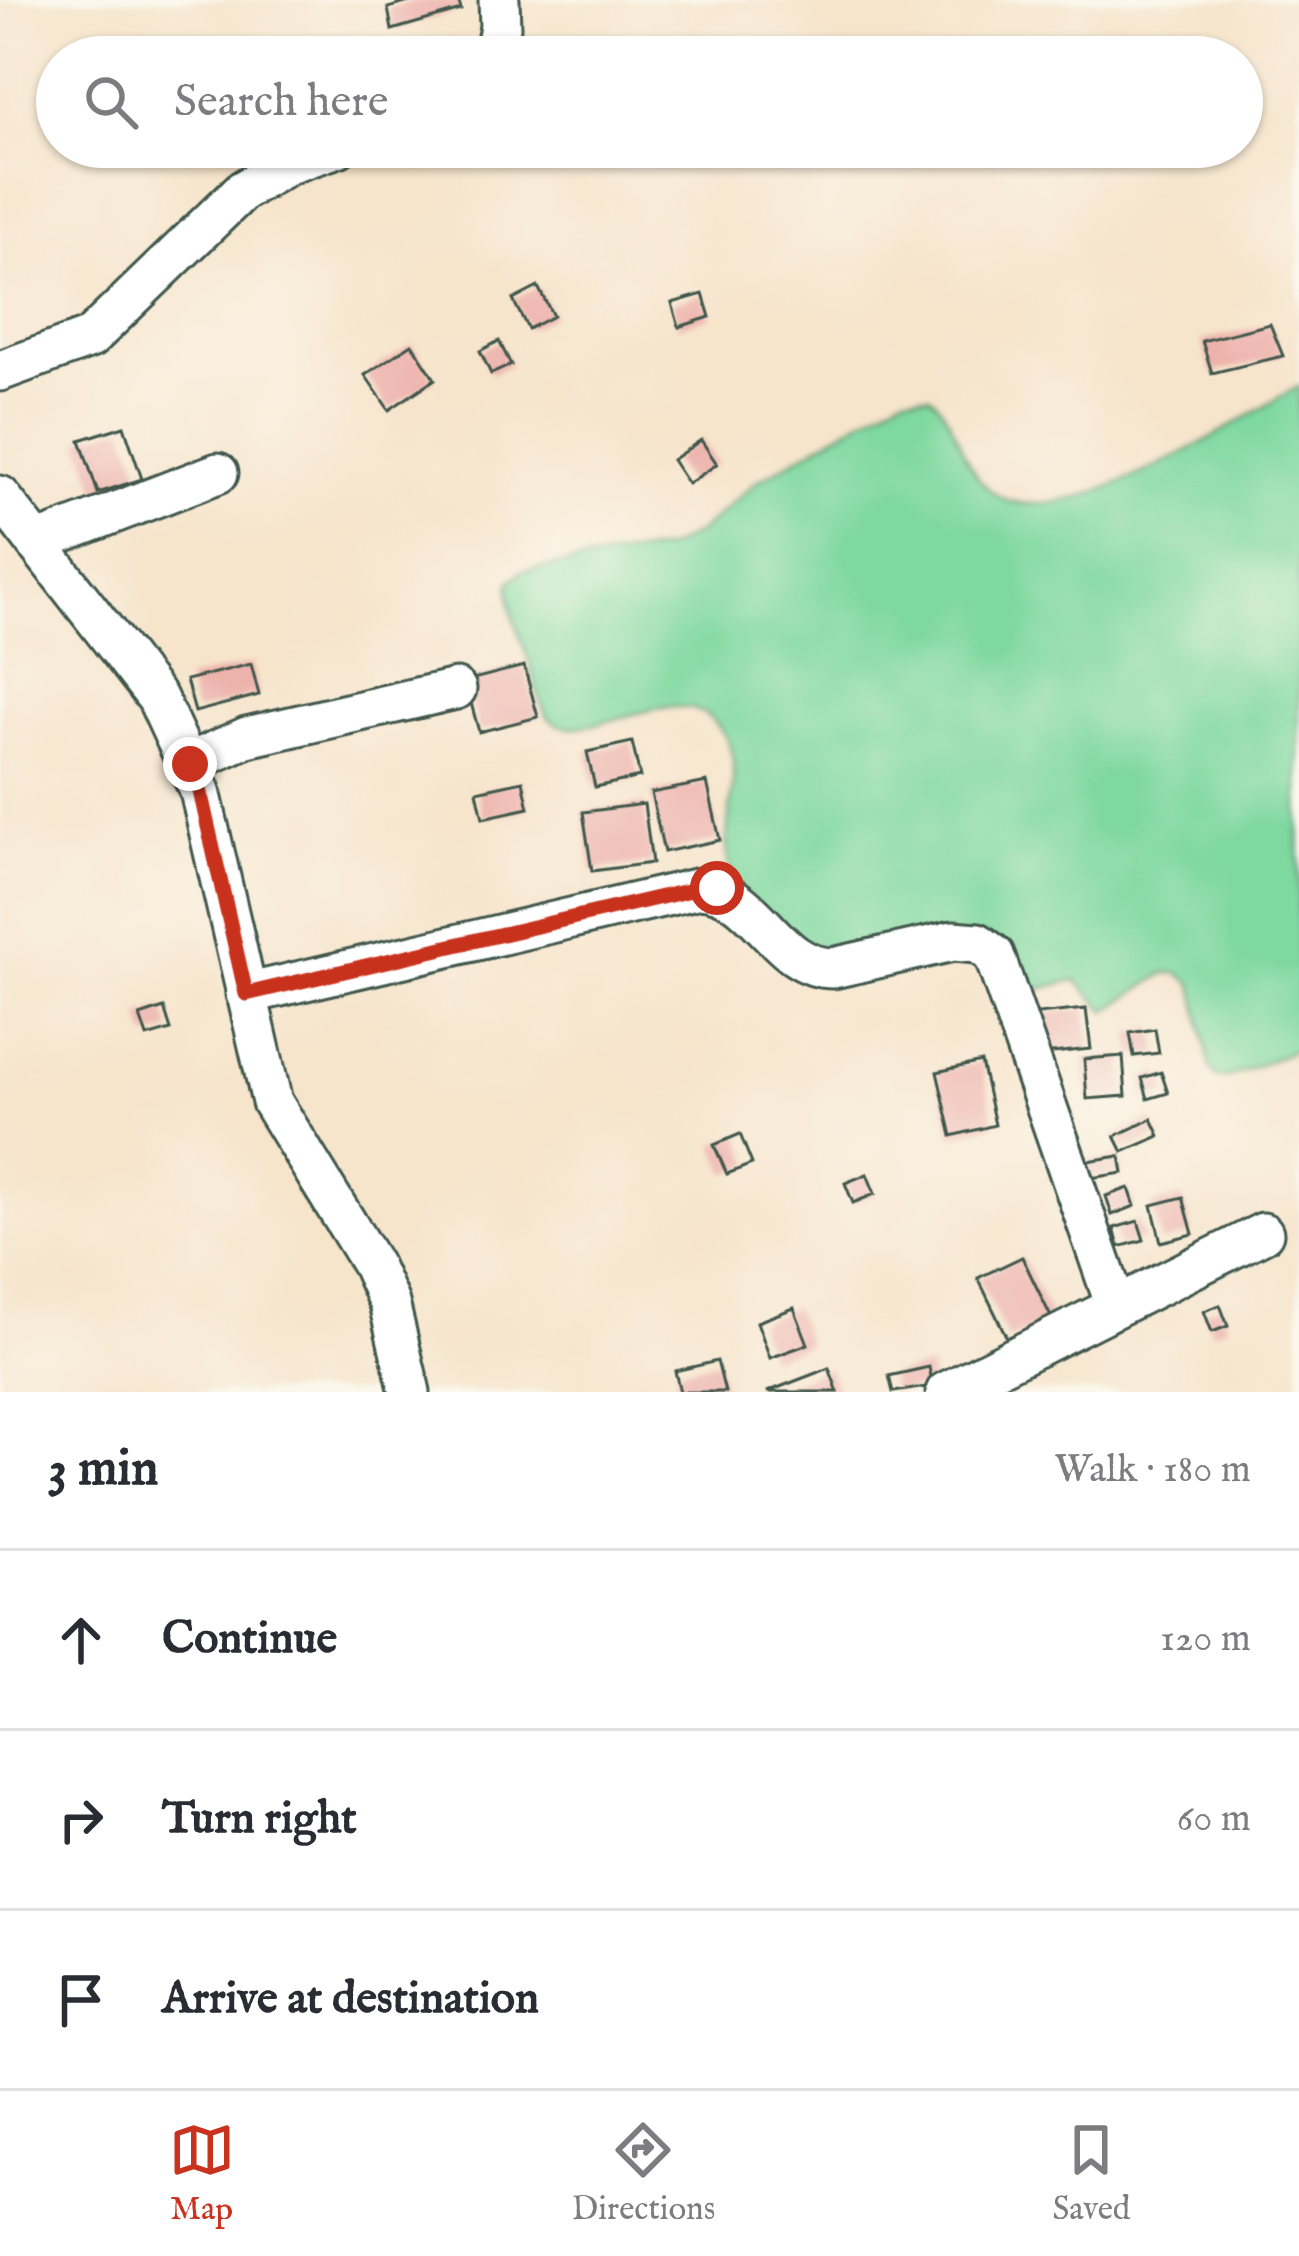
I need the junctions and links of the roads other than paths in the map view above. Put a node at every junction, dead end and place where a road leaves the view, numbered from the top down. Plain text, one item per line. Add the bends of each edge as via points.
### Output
1 (499, 0) edge
2 (498, 36) edge
3 (281, 168) edge
4 (0, 371) edge
5 (218, 473) dead end
6 (0, 496) edge
7 (36, 543) junction
8 (456, 688) dead end
9 (190, 764) junction
10 (246, 994) junction
11 (1263, 1233) dead end
12 (1116, 1306) junction
13 (410, 1392) edge
14 (946, 1392) edge

1 - 2 street
3 - 4 street via 242,191 90,338
5 - 7 street
6 - 7 street
7 - 9 street via 157,698
8 - 9 street via 247,737
9 - 10 street
10 - 12 street via 700,888 732,895 813,968 952,941 978,944 994,955
10 - 13 street via 272,1102 372,1265
11 - 12 street
12 - 14 street

